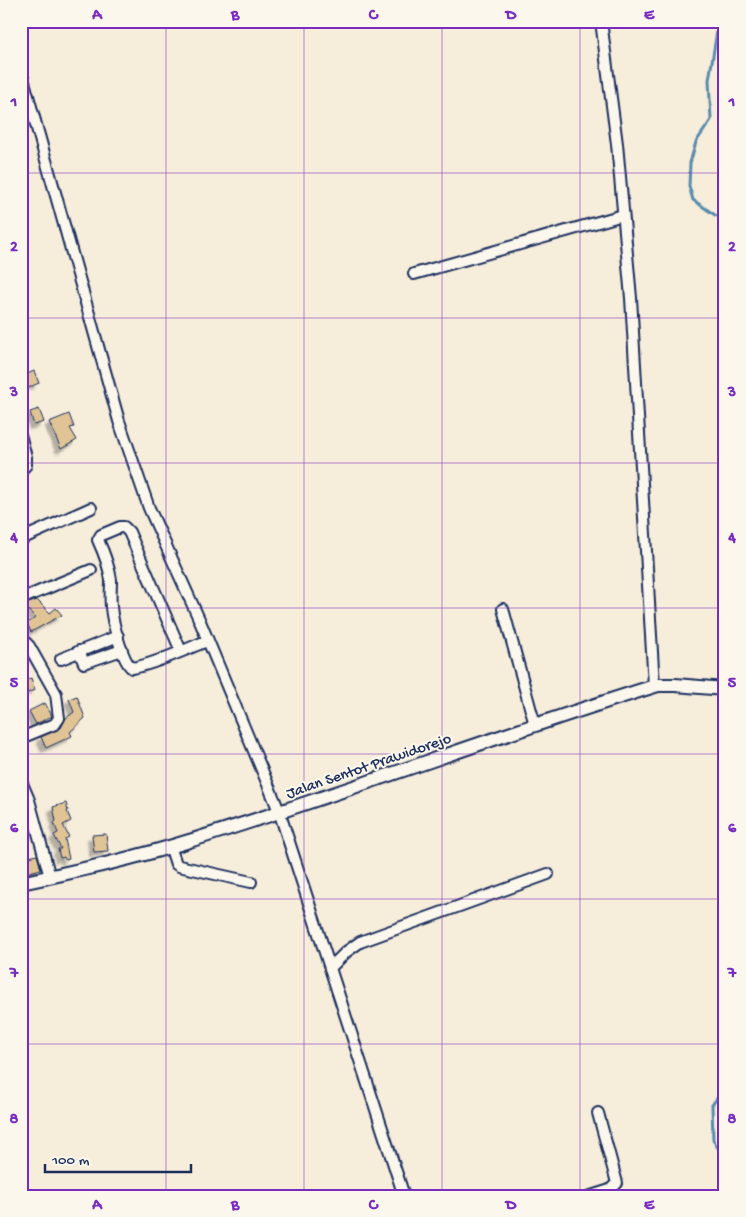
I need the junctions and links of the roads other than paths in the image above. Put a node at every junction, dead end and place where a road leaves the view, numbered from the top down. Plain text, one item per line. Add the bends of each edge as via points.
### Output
1 (601, 21) edge
2 (21, 72) edge
3 (623, 215) junction
4 (414, 274) dead end
5 (21, 438) edge
6 (21, 470) edge
7 (91, 508) dead end
8 (21, 538) edge
9 (91, 570) dead end
10 (21, 599) edge
11 (503, 609) dead end
12 (118, 636) junction
13 (21, 638) edge
14 (207, 641) junction
15 (122, 650) junction
16 (78, 651) junction
17 (181, 651) junction
18 (61, 658) dead end
19 (654, 686) junction
20 (725, 689) edge
21 (535, 725) junction
22 (21, 738) edge
23 (21, 781) edge
24 (279, 811) junction
25 (170, 846) junction
26 (548, 874) dead end
27 (50, 877) junction
28 (251, 882) dead end
29 (21, 883) edge
30 (330, 968) junction
31 (598, 1113) dead end
32 (404, 1196) edge
33 (591, 1196) edge

1 - 3 street
2 - 14 street via 119,422 149,508
3 - 4 street
3 - 19 street via 631,298
5 - 6 street via 26,456 26,465
7 - 8 street
9 - 10 street
11 - 21 street
12 - 15 street
12 - 16 street
12 - 17 street via 111,607 107,559 98,540 101,535 124,527
13 - 22 street via 29,646 56,694 59,718 55,724
14 - 17 street
14 - 24 street
15 - 16 street via 84,663
15 - 17 street via 132,668
16 - 18 street
19 - 20 main road, Jalan Sentot Prawidorejo
19 - 21 main road, Jalan Sentot Prawidorejo
21 - 24 main road, Jalan Sentot Prawidorejo
23 - 27 street
24 - 25 main road, Jalan Sentot Prawidorejo
24 - 30 street
25 - 27 main road, Jalan Sentot Prawidorejo
25 - 28 street via 179,866
26 - 30 street via 360,942
27 - 29 main road, Jalan Sentot Prawidorejo
30 - 32 street
31 - 33 street via 617,1180 610,1190

